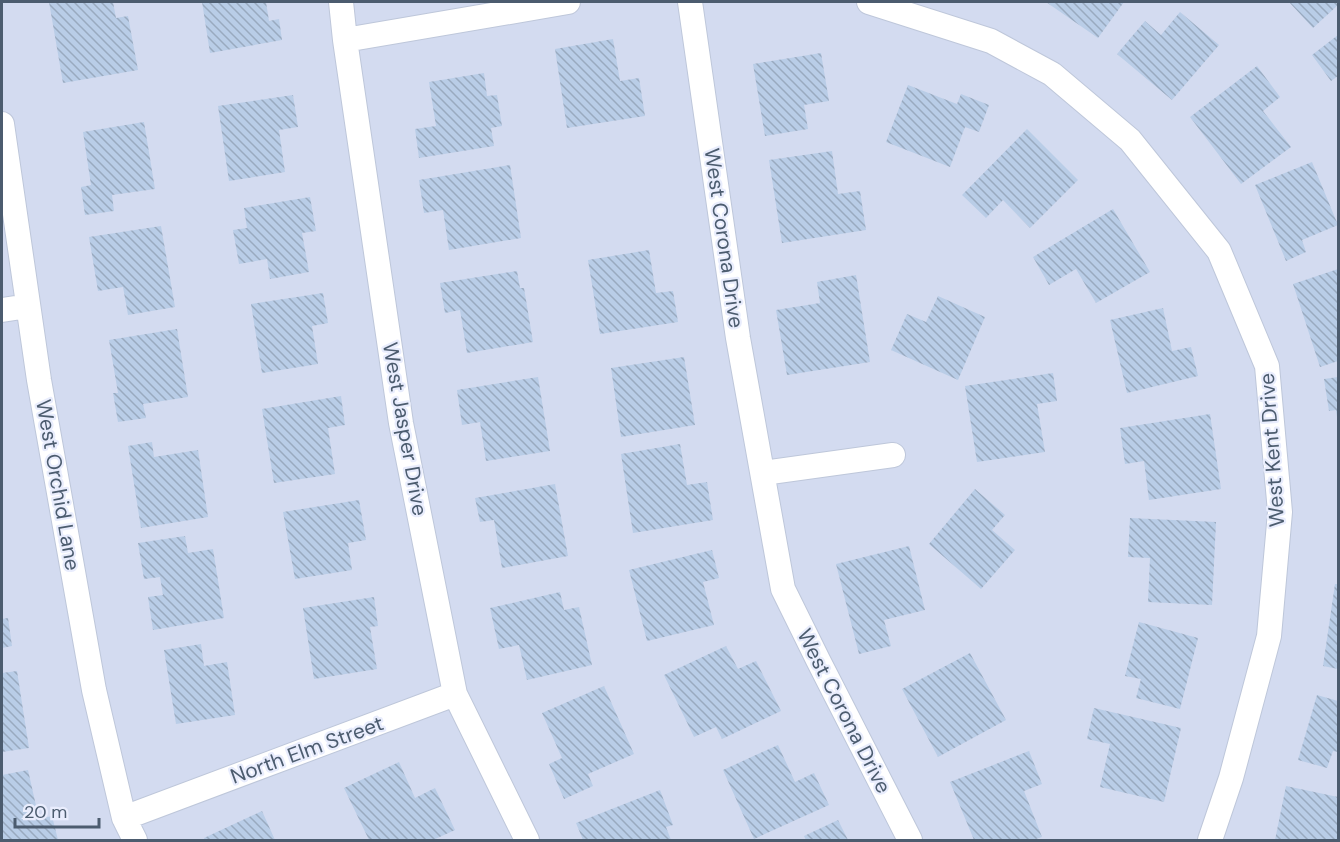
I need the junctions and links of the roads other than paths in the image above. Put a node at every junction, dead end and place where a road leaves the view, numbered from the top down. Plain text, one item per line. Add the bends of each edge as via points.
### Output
1 (341, 2) edge
2 (568, 2) edge
3 (690, 2) edge
4 (869, 2) edge
5 (345, 40) junction
6 (2, 124) edge
7 (28, 306) junction
8 (2, 310) edge
9 (893, 455) dead end
10 (763, 473) junction
11 (455, 694) junction
12 (124, 818) junction
13 (135, 840) edge
14 (527, 840) edge
15 (910, 840) edge
16 (1210, 840) edge

1 - 5 street, West Jasper Drive
2 - 5 street
3 - 10 street, West Corona Drive via 738,338
4 - 16 street, West Kent Drive via 991,41 1052,74 1130,140 1219,251 1267,366 1280,512 1269,636
5 - 11 street, West Jasper Drive via 401,423
6 - 7 street, West Orchid Lane
7 - 8 street
7 - 12 street, West Orchid Lane via 94,690
9 - 10 street
10 - 15 street, West Corona Drive via 783,589
11 - 12 street, North Elm Street
11 - 14 street, West Jasper Drive
12 - 13 street, West Orchid Lane

